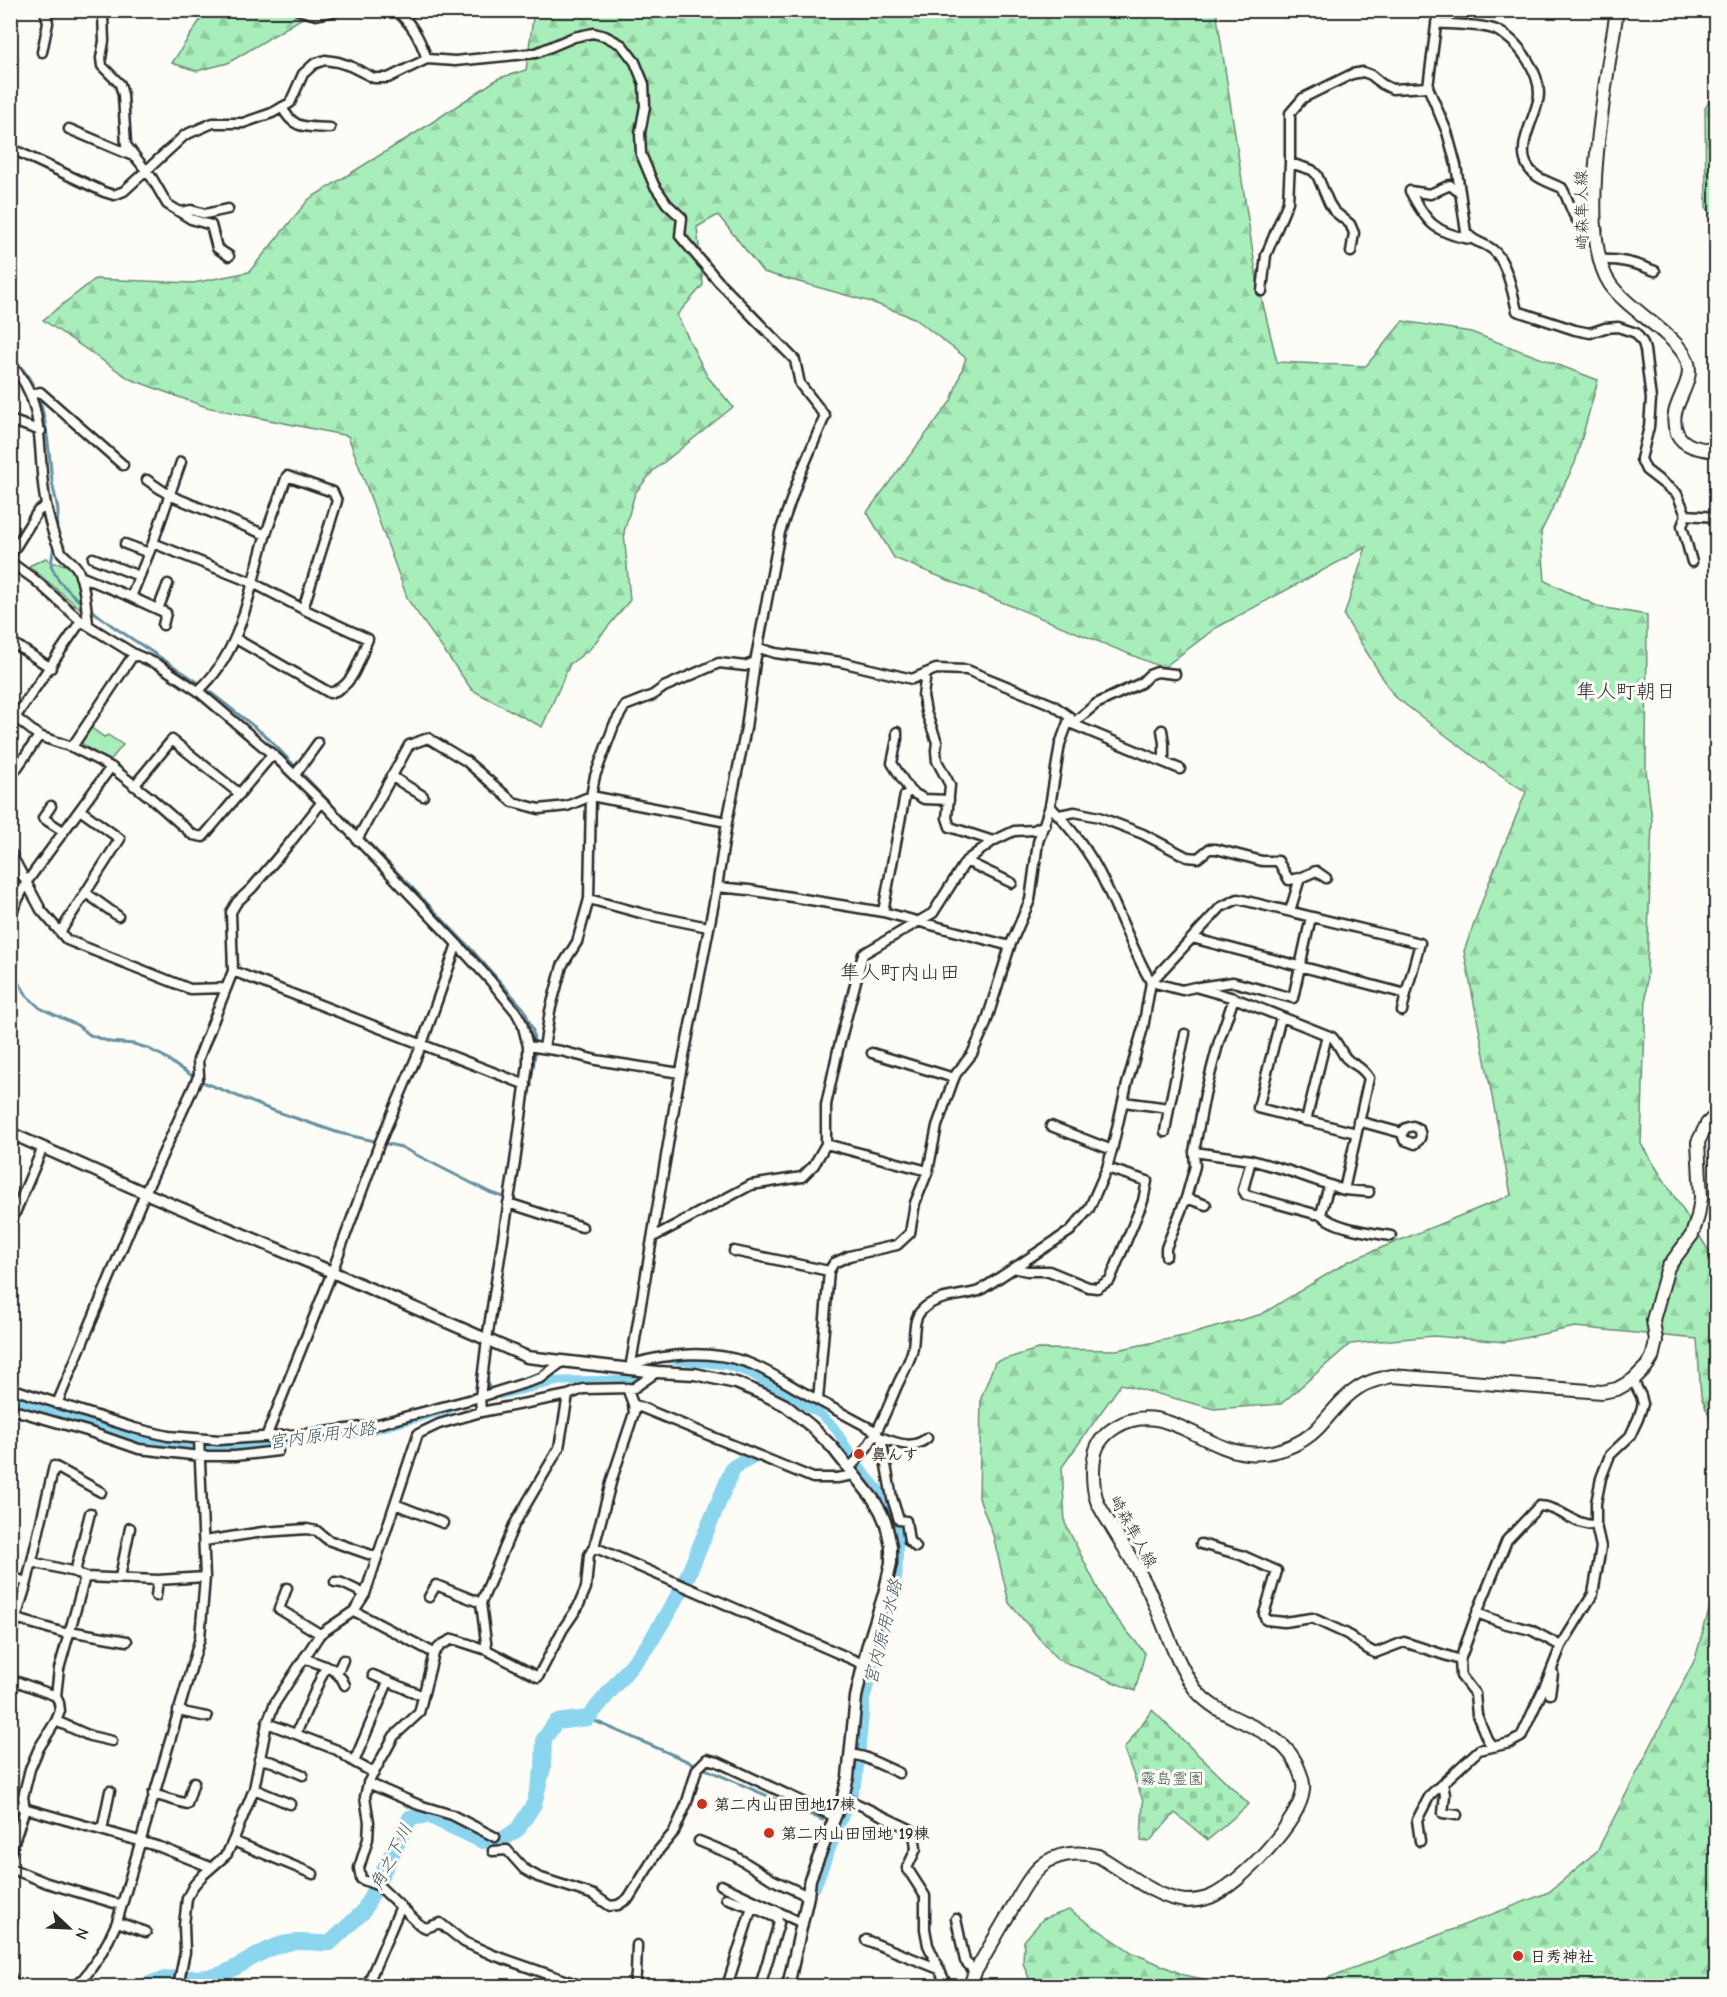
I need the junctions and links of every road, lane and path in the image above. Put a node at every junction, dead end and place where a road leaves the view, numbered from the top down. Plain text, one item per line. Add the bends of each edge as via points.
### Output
1 (45, 10) edge
2 (104, 10) edge
3 (298, 10) edge
4 (341, 10) edge
5 (394, 10) edge
6 (412, 10) edge
7 (1438, 10) edge
8 (1617, 10) edge
9 (405, 18) junction
10 (1436, 23) junction
11 (42, 52) dead end
12 (427, 59) junction
13 (1428, 87) junction
14 (282, 107) junction
15 (330, 128) dead end
16 (69, 129) dead end
17 (10, 148) edge
18 (134, 156) junction
19 (1290, 163) junction
20 (146, 170) junction
21 (1460, 193) junction
22 (228, 209) dead end
23 (181, 212) junction
24 (1596, 230) junction
25 (1470, 239) junction
26 (1351, 252) dead end
27 (230, 256) dead end
28 (1599, 260) junction
29 (1655, 270) dead end
30 (1262, 291) dead end
31 (10, 364) edge
32 (32, 395) junction
33 (10, 420) edge
34 (40, 430) junction
35 (1716, 451) edge
36 (181, 462) dead end
37 (123, 465) dead end
38 (147, 480) dead end
39 (169, 495) junction
40 (46, 507) junction
41 (1686, 515) junction
42 (1716, 517) edge
43 (266, 535) junction
44 (153, 543) junction
45 (125, 544) dead end
46 (149, 553) junction
47 (10, 556) edge
48 (93, 558) dead end
49 (10, 562) edge
50 (1692, 562) dead end
51 (80, 576) junction
52 (139, 576) junction
53 (253, 583) junction
54 (168, 584) dead end
55 (131, 597) junction
56 (158, 609) junction
57 (303, 609) junction
58 (85, 622) junction
59 (163, 625) dead end
60 (236, 639) junction
61 (10, 641) edge
62 (759, 648) junction
63 (134, 654) junction
64 (755, 662) junction
65 (51, 668) junction
66 (926, 673) junction
67 (1175, 674) dead end
68 (198, 691) junction
69 (14, 715) edge
70 (1071, 720) junction
71 (10, 726) edge
72 (1162, 730) dead end
73 (897, 732) dead end
74 (39, 736) junction
75 (318, 743) dead end
76 (72, 747) junction
77 (272, 755) junction
78 (1164, 762) junction
79 (111, 767) junction
80 (1180, 769) dead end
81 (295, 775) junction
82 (391, 776) junction
83 (10, 778) edge
84 (134, 786) junction
85 (910, 791) junction
86 (240, 794) junction
87 (423, 796) dead end
88 (591, 796) junction
89 (949, 800) junction
90 (321, 803) junction
91 (51, 806) dead end
92 (1050, 806) junction
93 (80, 810) junction
94 (1059, 815) junction
95 (728, 822) junction
96 (1045, 825) junction
97 (63, 831) junction
98 (357, 840) junction
99 (993, 841) junction
100 (10, 852) edge
101 (966, 861) junction
102 (1300, 878) junction
103 (1326, 878) dead end
104 (26, 883) junction
105 (1012, 883) dead end
106 (717, 887) junction
107 (86, 893) junction
108 (589, 899) junction
109 (1290, 911) junction
110 (883, 912) junction
111 (10, 916) edge
112 (118, 916) dead end
113 (1311, 917) junction
114 (918, 923) junction
115 (708, 927) junction
116 (61, 931) junction
117 (1192, 938) junction
118 (457, 944) junction
119 (1010, 946) junction
120 (1300, 966) junction
121 (233, 970) junction
122 (1151, 982) junction
123 (1195, 987) junction
124 (226, 988) junction
125 (1406, 994) junction
126 (1234, 998) junction
127 (1402, 1011) dead end
128 (1281, 1017) junction
129 (1185, 1034) dead end
130 (1327, 1035) junction
131 (422, 1044) junction
132 (528, 1046) junction
133 (544, 1048) junction
134 (872, 1053) dead end
135 (680, 1072) junction
136 (954, 1078) junction
137 (526, 1085) junction
138 (1124, 1102) junction
139 (1169, 1108) junction
140 (1716, 1115) edge
141 (1306, 1121) junction
142 (1358, 1121) junction
143 (1051, 1126) dead end
144 (1165, 1132) dead end
145 (10, 1133) edge
146 (1356, 1133) junction
147 (1402, 1133) dead end
148 (826, 1144) junction
149 (44, 1147) junction
150 (1112, 1150) junction
151 (1194, 1152) junction
152 (1251, 1160) junction
153 (1107, 1168) junction
154 (928, 1170) junction
155 (1329, 1185) junction
156 (1344, 1190) junction
157 (1369, 1192) dead end
158 (145, 1193) junction
159 (1186, 1198) junction
160 (509, 1200) junction
161 (1206, 1205) dead end
162 (1321, 1214) junction
163 (10, 1225) edge
164 (582, 1227) dead end
165 (1391, 1236) dead end
166 (654, 1237) junction
167 (734, 1251) dead end
168 (1166, 1256) dead end
169 (1013, 1268) junction
170 (829, 1271) junction
171 (332, 1272) junction
172 (486, 1339) junction
173 (561, 1362) junction
174 (631, 1366) junction
175 (657, 1372) junction
176 (1633, 1380) junction
177 (10, 1388) edge
178 (627, 1388) junction
179 (568, 1395) junction
180 (482, 1396) junction
181 (818, 1400) junction
182 (57, 1404) junction
183 (633, 1404) junction
184 (10, 1409) edge
185 (481, 1411) junction
186 (878, 1435) junction
187 (266, 1437) junction
188 (927, 1438) dead end
189 (199, 1439) junction
190 (278, 1451) dead end
191 (200, 1456) junction
192 (852, 1471) junction
193 (101, 1492) dead end
194 (395, 1504) junction
195 (90, 1513) dead end
196 (893, 1522) junction
197 (443, 1523) dead end
198 (1596, 1525) junction
199 (130, 1528) dead end
200 (204, 1541) junction
201 (1201, 1544) dead end
202 (594, 1547) junction
203 (916, 1547) dead end
204 (377, 1557) junction
205 (32, 1562) junction
206 (75, 1572) junction
207 (10, 1577) edge
208 (85, 1577) junction
209 (120, 1577) junction
210 (205, 1577) junction
211 (158, 1580) junction
212 (27, 1581) junction
213 (335, 1582) dead end
214 (287, 1588) dead end
215 (365, 1594) junction
216 (156, 1596) dead end
217 (429, 1597) dead end
218 (481, 1603) junction
219 (354, 1611) junction
220 (1477, 1612) junction
221 (13, 1618) edge
222 (68, 1633) junction
223 (320, 1635) junction
224 (10, 1638) edge
225 (127, 1641) dead end
226 (1561, 1646) junction
227 (488, 1650) junction
228 (434, 1653) junction
229 (304, 1658) junction
230 (343, 1660) dead end
231 (1460, 1660) junction
232 (863, 1664) junction
233 (329, 1667) junction
234 (1553, 1667) junction
235 (373, 1675) dead end
236 (10, 1679) edge
237 (388, 1682) junction
238 (345, 1685) dead end
239 (1550, 1694) dead end
240 (56, 1696) junction
241 (423, 1696) junction
242 (178, 1711) junction
243 (207, 1717) dead end
244 (56, 1721) junction
245 (267, 1723) junction
246 (296, 1734) junction
247 (112, 1741) dead end
248 (1492, 1746) junction
249 (857, 1755) junction
250 (259, 1759) junction
251 (354, 1762) junction
252 (374, 1773) junction
253 (898, 1773) dead end
254 (303, 1775) dead end
255 (194, 1782) dead end
256 (368, 1783) junction
257 (1443, 1783) junction
258 (254, 1789) junction
259 (110, 1791) dead end
260 (153, 1794) junction
261 (848, 1799) junction
262 (10, 1804) edge
263 (290, 1804) dead end
264 (25, 1809) junction
265 (1457, 1815) dead end
266 (835, 1817) junction
267 (102, 1830) junction
268 (495, 1837) dead end
269 (233, 1841) junction
270 (699, 1841) dead end
271 (1420, 1841) dead end
272 (140, 1842) junction
273 (493, 1851) dead end
274 (10, 1854) edge
275 (210, 1867) junction
276 (10, 1868) edge
277 (313, 1874) dead end
278 (722, 1885) dead end
279 (808, 1896) junction
280 (726, 1898) dead end
281 (121, 1905) junction
282 (401, 1906) junction
283 (752, 1907) junction
284 (10, 1914) edge
285 (956, 1919) dead end
286 (117, 1922) junction
287 (802, 1923) junction
288 (10, 1924) edge
289 (146, 1932) dead end
290 (866, 1940) dead end
291 (637, 1945) dead end
292 (939, 1970) junction
293 (975, 1972) junction
294 (10, 1976) edge
295 (178, 1985) edge
296 (18, 1986) edge
297 (77, 1986) edge
298 (367, 1986) edge
299 (578, 1986) edge
300 (634, 1986) edge
301 (736, 1986) edge
302 (760, 1986) edge
303 (788, 1986) edge
304 (947, 1986) edge
305 (970, 1986) edge

1 - 11 street via 48,23
2 - 18 street via 102,66 120,84 126,145
3 - 4 street via 316,15
5 - 9 street
6 - 9 street
7 - 10 street
8 - 24 main road, 崎森隼人線 via 1595,170
9 - 12 street via 420,39
10 - 13 street
10 - 24 street via 1494,29 1528,60 1539,82 1539,99 1525,143 1525,162 1532,174 1563,188 1577,222 1585,229
12 - 14 street via 388,78 374,78 325,60 303,74 290,103
12 - 62 street via 455,61 536,53 593,33 622,45 635,62 644,84 641,154 654,185 682,218 680,236 795,360 800,384 825,416 780,532
13 - 19 street via 1392,89 1363,72 1303,98 1290,113
13 - 21 street via 1447,132
14 - 15 street via 288,120 296,125
14 - 20 street via 243,123 213,123 185,135
16 - 18 street
17 - 20 street via 114,195 124,191
18 - 20 street
19 - 26 street via 1317,175 1334,211 1354,232
19 - 30 street via 1288,202 1266,255
20 - 23 street via 167,204
21 - 25 street
21 - 25 street via 1450,185 1430,194 1410,191 1433,226 1446,234
22 - 23 street via 205,214
23 - 27 street via 211,225 217,248
24 - 28 main road, 崎森隼人線
25 - 41 street via 1494,250 1506,273 1517,311 1582,332 1618,327 1636,333 1643,342 1651,399 1641,459 1646,470 1677,494
28 - 29 street via 1629,261
28 - 35 main road, 崎森隼人線 via 1619,295 1676,345 1687,360 1688,379 1674,413 1679,436 1690,445
31 - 32 street
32 - 34 street
32 - 37 street via 40,392
33 - 34 street
34 - 40 street
36 - 39 street
38 - 39 street
39 - 43 street
39 - 44 street
40 - 47 street via 38,512
40 - 51 street via 57,543
41 - 42 street
41 - 50 street via 1682,526
43 - 53 street
43 - 57 street via 287,476 333,492 337,501
44 - 46 street
44 - 53 street
45 - 46 street
46 - 52 street
48 - 52 street
49 - 58 street
51 - 55 street
51 - 58 street
52 - 55 street
53 - 57 street
53 - 60 street
54 - 56 street
55 - 56 street
56 - 59 street via 166,613
57 - 60 street via 368,639 350,683 341,690 330,693
58 - 63 street
58 - 65 street
60 - 68 street via 224,661
61 - 65 street
62 - 64 street
62 - 66 street via 912,679
63 - 68 street
63 - 76 street
64 - 88 street via 745,666 719,663 625,706 604,750
64 - 95 street
65 - 69 street
66 - 70 street via 936,669 967,670 1053,705
66 - 89 street via 926,712 937,742 937,760 950,785
67 - 70 street via 1149,675
68 - 77 street
69 - 71 street
69 - 74 street
70 - 78 street
70 - 92 street via 1060,744
72 - 78 street
73 - 85 street via 892,763
74 - 76 street
74 - 83 street
75 - 81 street
76 - 79 street
77 - 81 street
77 - 86 street
78 - 80 street
79 - 84 street
79 - 93 street
81 - 90 street
82 - 87 street
82 - 88 street via 409,745 428,738 466,761 513,802 539,809 567,806
82 - 98 street
84 - 86 street via 193,835 203,837
84 - 86 street via 172,740
85 - 89 street via 924,799
85 - 110 street via 905,795
88 - 95 street
88 - 108 street
89 - 99 street via 950,827
90 - 98 street
90 - 121 street via 231,912
91 - 97 street via 43,818
92 - 94 street
92 - 96 street
93 - 97 street
93 - 107 street via 120,839
94 - 102 street via 1075,812 1099,817 1187,857 1198,858 1209,849 1278,861 1289,880
94 - 122 street via 1093,860
95 - 106 street
96 - 99 street via 1014,831
96 - 119 street via 1038,842 1030,900
97 - 104 street
98 - 118 street
99 - 101 street
100 - 104 street
101 - 105 street
101 - 114 street via 933,912
102 - 103 street via 1316,871
102 - 109 street
104 - 111 street
104 - 116 street
106 - 110 street
106 - 115 street
107 - 112 street
107 - 116 street
108 - 115 street
108 - 133 street via 577,942 562,966
109 - 113 street
109 - 117 street via 1238,899 1221,907
110 - 114 street
113 - 120 street
113 - 125 street via 1420,943
114 - 119 street
114 - 148 street via 863,954 826,1105
115 - 135 street
116 - 124 street via 67,940 190,988
117 - 120 street
117 - 122 street
118 - 131 street
118 - 132 street via 516,1012
119 - 136 street via 985,1026 972,1054
120 - 123 street via 1293,998 1233,982
120 - 125 street
121 - 124 street
121 - 131 street
122 - 123 street via 1182,990
122 - 138 street
123 - 126 street
124 - 158 street via 198,1060 199,1076
125 - 127 street
126 - 128 street
126 - 151 street via 1205,1094
128 - 130 street
128 - 141 street via 1258,1108
129 - 139 street
130 - 141 street
130 - 142 street via 1369,1078
131 - 137 street
131 - 171 street
132 - 133 street
132 - 137 street
133 - 135 street
134 - 136 street
135 - 166 street
136 - 154 street via 937,1126
137 - 160 street
138 - 139 street
138 - 150 street
139 - 144 street
140 - 176 main road, 崎森隼人線 via 1698,1142 1701,1198 1692,1236 1668,1267 1653,1320 1656,1341 1652,1358
141 - 146 street
142 - 146 street
142 - 147 street
143 - 150 street
145 - 149 street
146 - 156 street
148 - 154 street
148 - 166 street via 802,1177 751,1185
149 - 158 street
149 - 163 street
150 - 153 street
151 - 152 street
151 - 159 street
152 - 155 street
152 - 162 street via 1246,1195
153 - 169 street via 1094,1198 1070,1231
153 - 169 street via 1147,1181 1143,1201 1110,1280 1097,1288 1088,1287 1049,1271
154 - 170 street via 915,1203 910,1233 897,1245 834,1263
155 - 156 street
155 - 162 street
156 - 157 street
158 - 171 street
158 - 182 street
159 - 161 street
159 - 168 street
160 - 164 street
160 - 172 street
162 - 165 street via 1326,1220
166 - 174 street
167 - 170 street
169 - 186 street via 979,1292 936,1299 921,1310 915,1321 912,1352
170 - 181 street
171 - 172 street
171 - 187 street
172 - 173 street via 527,1358
172 - 180 street
173 - 174 street
173 - 180 street via 541,1378
174 - 175 street
174 - 181 street via 653,1357 719,1357 745,1362
175 - 178 street via 634,1388
175 - 192 street via 695,1374 736,1383 765,1395 811,1426
176 - 198 street via 1643,1404 1630,1436 1610,1455 1601,1478
176 - 293 main road, 崎森隼人線 via 1602,1392 1392,1376 1359,1387 1306,1439 1262,1453 1232,1450 1160,1420 1140,1418 1109,1431 1097,1446 1097,1502 1149,1590 1182,1666 1196,1690 1215,1708 1273,1737 1289,1752 1304,1788 1292,1820 1279,1836 1232,1883 1202,1899 1165,1895 1089,1853 1061,1856 1042,1866 1025,1886
177 - 182 street
178 - 179 street via 583,1389
178 - 183 street
179 - 185 street
179 - 218 street via 559,1448 514,1525
180 - 185 street
180 - 187 street via 370,1426
181 - 186 street
182 - 189 street via 134,1428
183 - 192 street via 813,1478 837,1478
183 - 202 street via 634,1413
184 - 191 street via 139,1449
185 - 194 street via 418,1434
186 - 188 street via 910,1446
186 - 192 street
186 - 196 street via 892,1498
187 - 189 street
189 - 191 street
190 - 191 street
191 - 200 street
192 - 196 street
193 - 205 street via 54,1466
194 - 197 street
194 - 204 street
195 - 206 street
196 - 203 street via 906,1521 909,1541
196 - 232 street via 891,1563
198 - 220 street via 1539,1506 1508,1540
198 - 226 street via 1602,1547 1593,1594
199 - 209 street
200 - 204 street via 307,1529
200 - 210 street
201 - 231 street via 1241,1555 1277,1571 1264,1614 1266,1620 1312,1618 1347,1634 1375,1653 1404,1642
202 - 227 street via 578,1607 538,1677
202 - 232 street
204 - 215 street
205 - 206 street
205 - 212 street
206 - 208 street
207 - 212 street
208 - 209 street
208 - 222 street
209 - 211 street
210 - 211 street
210 - 242 street via 200,1638
211 - 216 street
212 - 221 street
213 - 215 street
214 - 223 street via 279,1610
215 - 219 street
217 - 218 street via 436,1585
218 - 227 street
219 - 223 street
219 - 228 street
220 - 226 street via 1531,1630
220 - 231 street
221 - 222 street
221 - 224 street
222 - 225 street
222 - 240 street
223 - 229 street
226 - 234 street
227 - 228 street via 453,1639
228 - 241 street
229 - 233 street
229 - 245 street
230 - 233 street via 338,1671
231 - 248 street via 1461,1676 1475,1694 1477,1715
232 - 249 street via 856,1697
233 - 238 street
233 - 246 street
234 - 239 street
234 - 248 street via 1521,1737
235 - 237 street
236 - 240 street
237 - 241 street
237 - 251 street
240 - 244 street via 60,1711
241 - 252 street via 419,1713 394,1736
242 - 243 street
242 - 260 street
244 - 247 street
244 - 264 street via 30,1769 23,1797
245 - 246 street
245 - 250 street
246 - 251 street via 337,1750
248 - 257 street via 1479,1750
249 - 253 street
249 - 261 street via 848,1777
250 - 254 street
250 - 258 street
251 - 252 street
252 - 256 street
255 - 260 street via 187,1804
256 - 268 street via 453,1815
256 - 282 street via 368,1839 358,1868 361,1879 375,1884
257 - 265 street via 1443,1813
257 - 271 street via 1426,1800 1417,1820
258 - 263 street
258 - 269 street
259 - 267 street
260 - 272 street
261 - 266 street
261 - 292 street via 914,1832 916,1849 907,1868 925,1896 928,1945
262 - 264 street
264 - 267 street
264 - 274 street
266 - 273 street via 707,1760 700,1766 674,1832 629,1898 618,1905 610,1906 594,1895 538,1876 524,1869 507,1850
266 - 279 street via 810,1879
267 - 272 street
269 - 275 street via 227,1854
269 - 277 street
270 - 279 street
272 - 275 street
272 - 281 street
275 - 295 street via 187,1898 185,1952
276 - 281 street
278 - 287 street
279 - 287 street
280 - 283 street
281 - 286 street
282 - 298 street
282 - 299 street via 426,1928 440,1923 483,1951
283 - 301 street via 728,1983
283 - 302 street via 777,1918 778,1923
284 - 288 street
285 - 293 street via 965,1961
286 - 289 street
286 - 297 street via 110,1940
287 - 303 street
290 - 292 street
291 - 300 street
292 - 304 street
293 - 305 main road, 崎森隼人線
294 - 296 street

